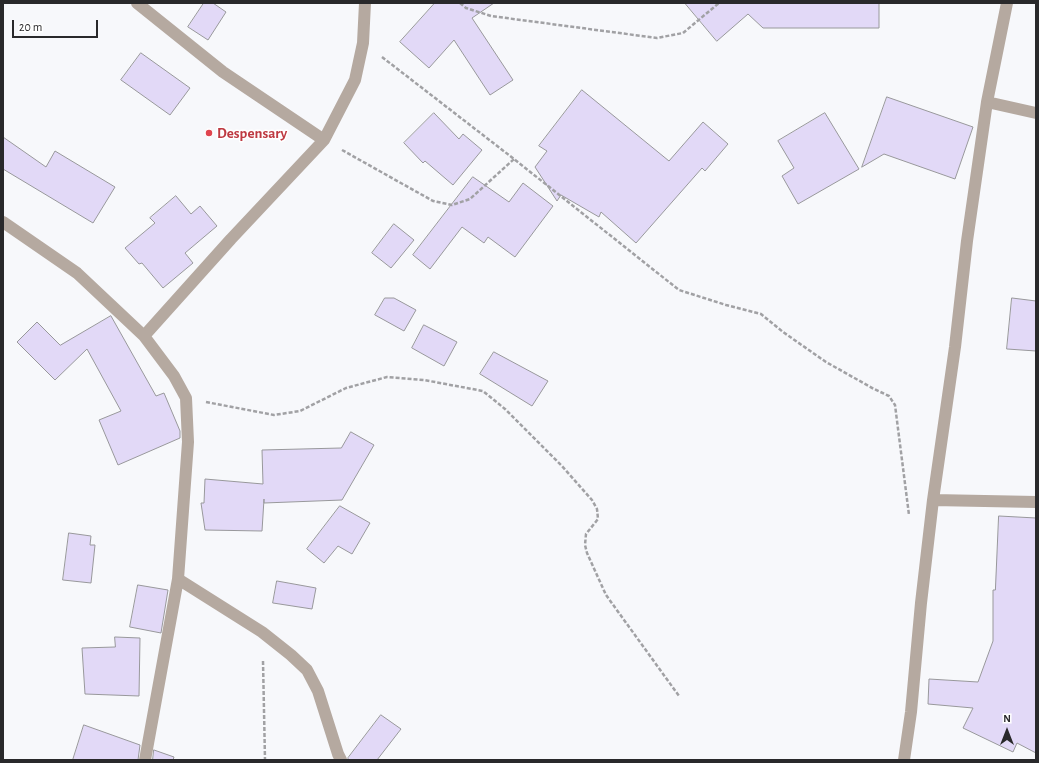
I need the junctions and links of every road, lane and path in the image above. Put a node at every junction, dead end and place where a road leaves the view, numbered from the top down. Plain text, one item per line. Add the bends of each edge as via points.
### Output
1 (136, 3) edge
2 (365, 3) edge
3 (460, 3) edge
4 (719, 3) edge
5 (1007, 3) edge
6 (363, 43) junction
7 (987, 102) junction
8 (1036, 113) edge
9 (324, 140) junction
10 (514, 159) junction
11 (3, 222) edge
12 (144, 336) junction
13 (186, 398) junction
14 (933, 500) junction
15 (1036, 502) edge
16 (910, 521) dead end
17 (178, 579) junction
18 (262, 632) junction
19 (680, 696) dead end
20 (145, 760) edge
21 (265, 760) edge
22 (341, 760) edge
23 (904, 760) edge

1 - 9 street via 223,72
2 - 6 street
3 - 4 path via 466,8 491,16 657,38 683,33
5 - 7 street
6 - 9 street via 355,80
6 - 10 path
7 - 8 street
7 - 14 street
9 - 10 path via 433,201 452,205 470,199
9 - 12 street
10 - 16 path via 680,290 761,314 826,362 889,396 895,405
11 - 12 street via 77,273
12 - 13 street via 174,376
13 - 17 street via 188,442
13 - 19 path via 274,414 300,411 346,388 387,376 483,391 505,409 592,500 597,509 598,519 586,534 587,553 606,595
14 - 15 street
14 - 23 street
17 - 18 street
17 - 20 street
18 - 21 path
18 - 22 street via 307,670 318,691

